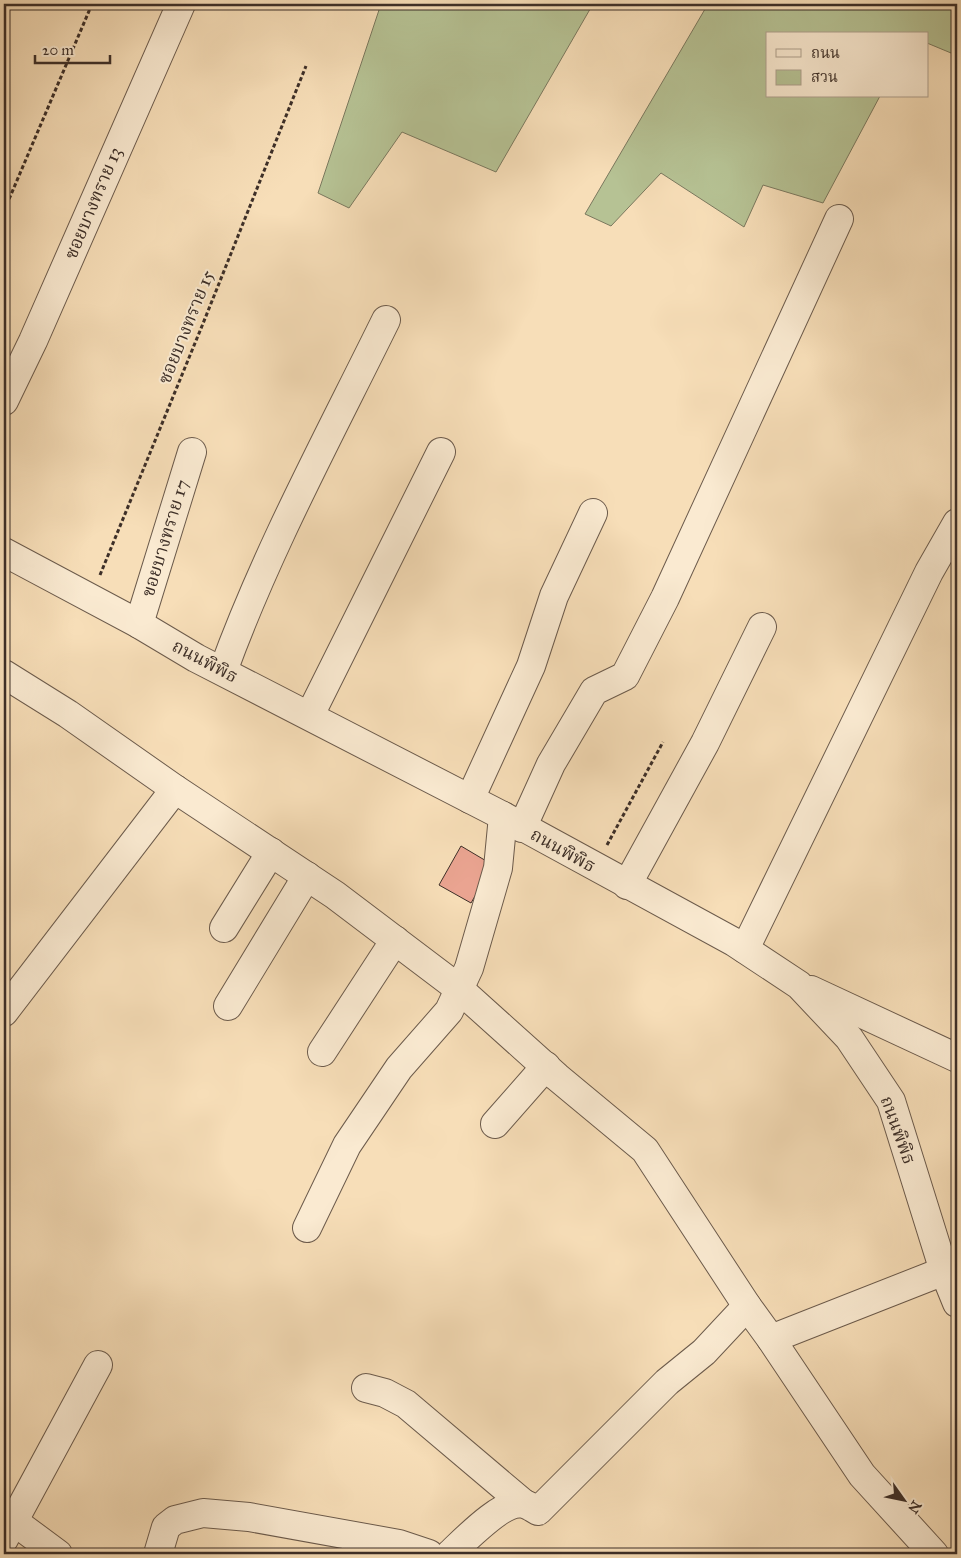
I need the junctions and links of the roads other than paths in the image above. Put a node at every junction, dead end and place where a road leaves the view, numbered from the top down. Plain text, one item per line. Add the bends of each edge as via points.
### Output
1 (180, 4) edge
2 (839, 218) dead end
3 (386, 320) dead end
4 (4, 401) edge
5 (192, 452) dead end
6 (441, 452) dead end
7 (593, 513) dead end
8 (957, 523) edge
9 (4, 552) edge
10 (139, 624) junction
11 (762, 627) dead end
12 (223, 671) junction
13 (4, 674) edge
14 (310, 715) junction
15 (175, 789) junction
16 (470, 799) junction
17 (512, 822) junction
18 (271, 852) junction
19 (307, 876) junction
20 (627, 884) junction
21 (224, 928) dead end
22 (395, 940) junction
23 (746, 949) junction
24 (799, 985) junction
25 (458, 988) junction
26 (228, 1006) dead end
27 (4, 1012) edge
28 (322, 1052) dead end
29 (957, 1058) edge
30 (546, 1066) junction
31 (495, 1124) dead end
32 (307, 1228) dead end
33 (944, 1271) junction
34 (957, 1303) edge
35 (747, 1306) junction
36 (771, 1339) junction
37 (98, 1366) dead end
38 (366, 1388) dead end
39 (523, 1503) junction
40 (7, 1525) edge
41 (58, 1554) edge
42 (158, 1554) edge
43 (429, 1554) edge
44 (450, 1554) edge
45 (934, 1554) edge

1 - 4 street, ซอยบางทราย 13
2 - 17 street via 665,598 625,676 594,692
3 - 12 street via 292,510 242,618
5 - 10 street, ขอยบางทราย 17
6 - 14 street
7 - 16 street via 554,596 531,666
8 - 23 street
9 - 10 street, ถนนพิพิธ
10 - 12 street, ถนนพิพิธ
11 - 20 street via 705,743
12 - 14 street, ถนนพิพิธ
13 - 15 street via 68,714
14 - 16 street, ถนนพิพิธ
15 - 18 street
15 - 27 street
16 - 17 street, ถนนพิพิธ
17 - 20 street, ถนนพิพิธ
17 - 25 street via 468,968
18 - 19 street
18 - 21 street
19 - 22 street
19 - 26 street
20 - 23 street, ถนนพิพิธ
22 - 25 street
22 - 28 street
23 - 24 street, ถนนพิพิธ
24 - 29 street
24 - 33 street, ถนนพิพิธ via 849,1038 891,1101
25 - 30 street
25 - 32 street via 449,1011 399,1068 347,1145
30 - 31 street
30 - 35 street via 645,1150
33 - 34 street, ถนนพิพิธ
33 - 36 street
35 - 36 street
35 - 39 street via 704,1352 666,1382 538,1511
36 - 45 street via 862,1475
37 - 40 street
38 - 39 street via 406,1404
39 - 44 street via 510,1506 483,1523
40 - 41 street
42 - 43 street via 166,1527 175,1520 203,1513 248,1517 398,1544

